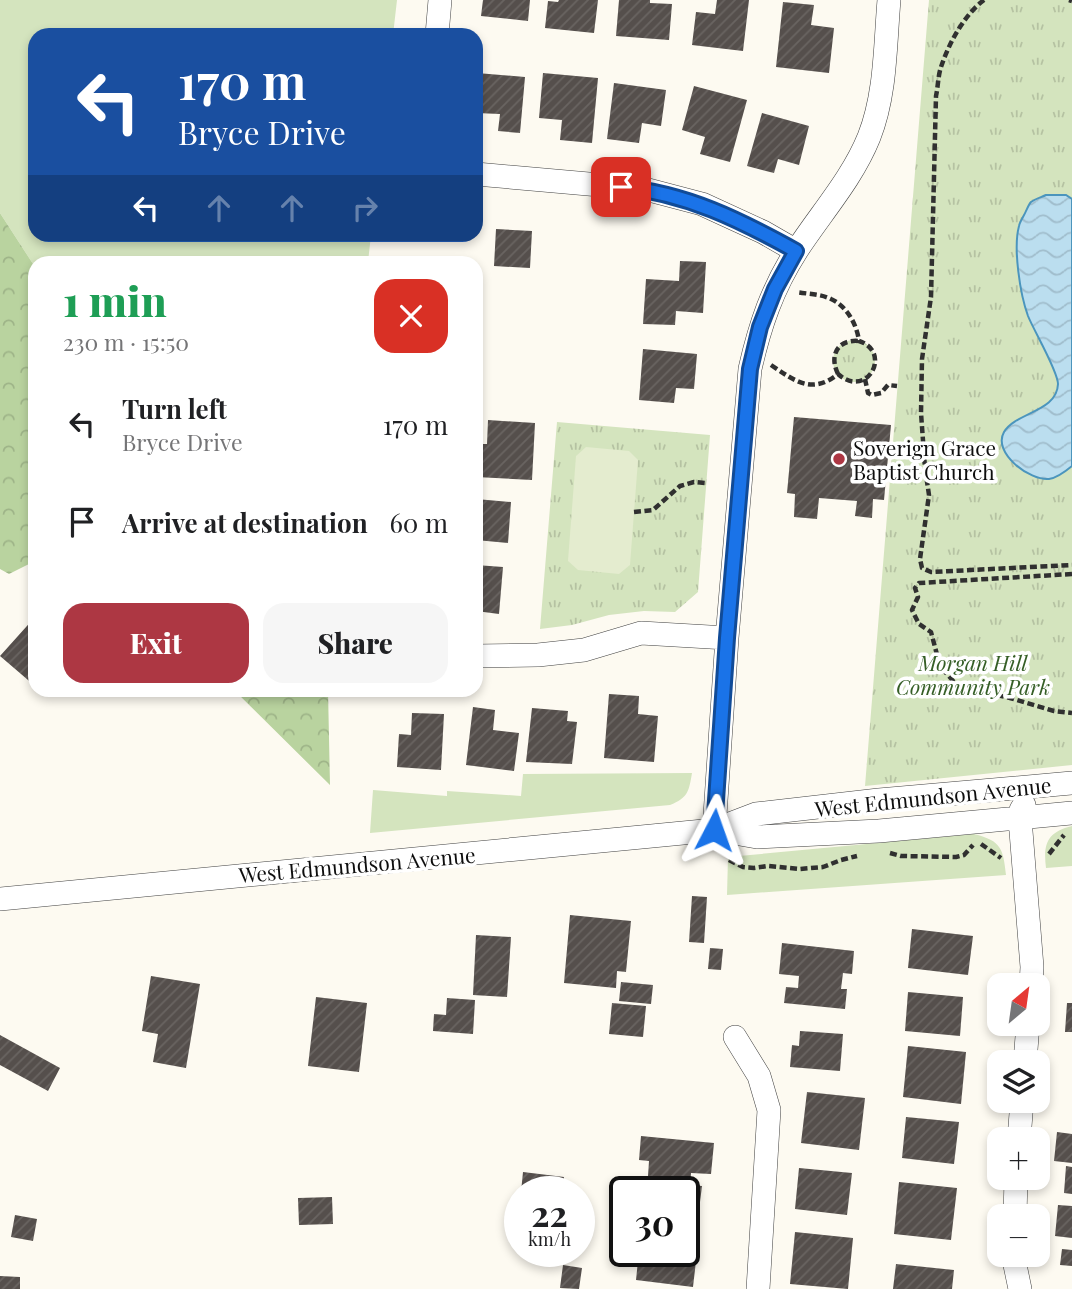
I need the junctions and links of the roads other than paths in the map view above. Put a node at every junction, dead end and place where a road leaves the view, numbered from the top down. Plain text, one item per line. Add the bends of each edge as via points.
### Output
1 (440, 0) edge
2 (889, 0) edge
3 (438, 28) edge
4 (483, 175) edge
5 (796, 251) junction
6 (727, 638) junction
7 (483, 656) edge
8 (1072, 783) edge
9 (1072, 797) edge
10 (1020, 819) junction
11 (1071, 824) edge
12 (714, 830) junction
13 (0, 899) edge
14 (1032, 973) edge
15 (736, 1037) dead end
16 (1015, 1267) edge
17 (758, 1289) edge
18 (1020, 1289) edge

1 - 3 street
2 - 5 street via 880,100 868,138 850,174
4 - 5 street via 645,189 702,204
5 - 6 street via 760,327 750,369
6 - 7 street via 642,633 584,650
6 - 12 street
8 - 12 street, West Edmundson Avenue via 756,814
9 - 10 street via 1024,804
10 - 11 street, West Edmundson Avenue
10 - 12 street, West Edmundson Avenue via 757,837
10 - 14 street
12 - 13 street, West Edmundson Avenue
15 - 17 street via 759,1076 769,1110
16 - 18 street

